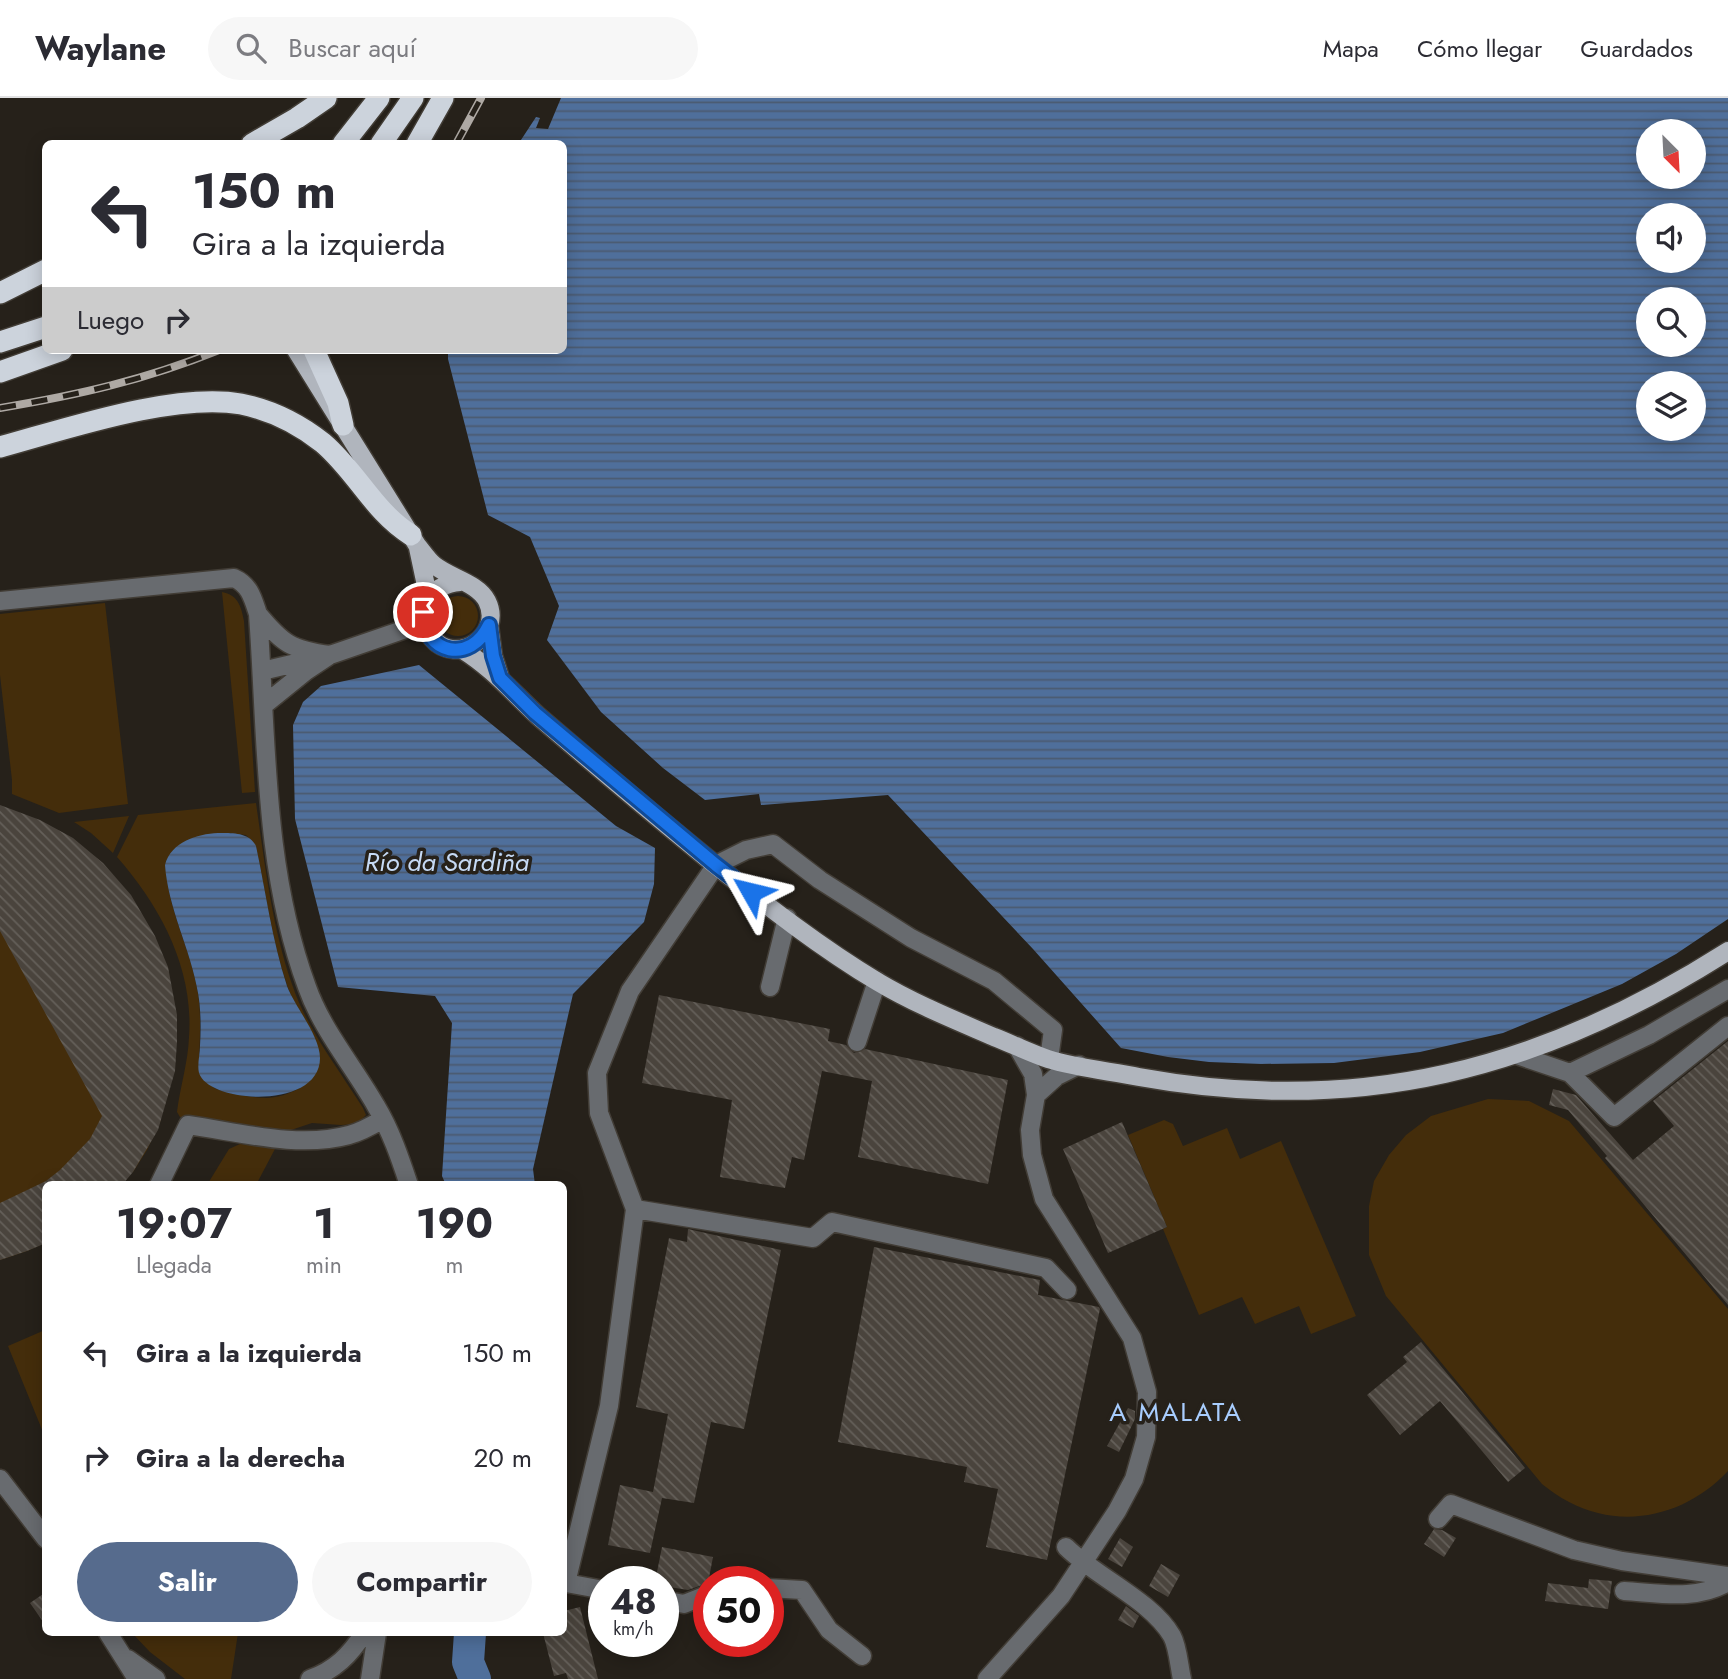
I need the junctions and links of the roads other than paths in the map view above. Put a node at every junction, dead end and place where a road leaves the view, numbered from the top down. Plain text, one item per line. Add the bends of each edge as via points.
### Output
1 (326, 98) edge
2 (379, 98) edge
3 (413, 98) edge
4 (443, 98) edge
5 (259, 140) edge
6 (346, 140) edge
7 (384, 140) edge
8 (419, 140) edge
9 (42, 272) edge
10 (0, 293) edge
11 (42, 328) edge
12 (0, 342) edge
13 (51, 354) edge
14 (299, 354) edge
15 (316, 354) edge
16 (0, 372) edge
17 (343, 425) junction
18 (0, 447) edge
19 (414, 540) junction
20 (460, 582) junction
21 (0, 601) edge
22 (426, 602) junction
23 (258, 614) junction
24 (423, 623) junction
25 (489, 625) junction
26 (463, 650) junction
27 (330, 655) junction
28 (262, 671) junction
29 (500, 678) junction
30 (264, 705) junction
31 (716, 865) junction
32 (787, 918) junction
33 (1728, 951) edge
34 (877, 981) junction
35 (770, 987) dead end
36 (1728, 989) edge
37 (1728, 1026) edge
38 (857, 1042) dead end
39 (1017, 1046) junction
40 (1517, 1055) junction
41 (1049, 1059) junction
42 (1079, 1065) junction
43 (1570, 1073) junction
44 (1036, 1095) junction
45 (383, 1119) junction
46 (161, 1181) edge
47 (408, 1181) edge
48 (635, 1209) junction
49 (1067, 1290) dead end
50 (0, 1479) edge
51 (1437, 1519) dead end
52 (42, 1534) edge
53 (1066, 1547) dead end
54 (1083, 1563) junction
55 (1728, 1576) edge
56 (567, 1579) edge
57 (1728, 1582) edge
58 (567, 1583) edge
59 (588, 1587) edge
60 (784, 1589) edge
61 (1624, 1591) dead end
62 (110, 1636) edge
63 (362, 1636) edge
64 (377, 1636) edge
65 (121, 1654) junction
66 (862, 1656) dead end
67 (137, 1679) edge
68 (156, 1679) edge
69 (310, 1679) edge
70 (370, 1679) edge
71 (987, 1679) edge
72 (1182, 1679) edge

1 - 5 highway
2 - 6 highway
3 - 7 highway
4 - 8 highway
9 - 10 highway
11 - 12 highway
13 - 16 highway
14 - 17 main road
15 - 17 highway
17 - 19 main road
18 - 19 highway via 136,412 205,402 240,404 296,424 324,444 383,515
19 - 20 main road via 433,564
19 - 22 main road
20 - 22 main road via 439,586
20 - 25 main road via 485,597
21 - 23 street via 234,578 248,588
22 - 24 main road
23 - 27 street via 288,645
23 - 28 street
24 - 26 main road via 435,642
24 - 27 street
25 - 26 main road via 477,643
25 - 29 main road
26 - 29 main road
27 - 28 street
27 - 30 street
28 - 30 street
29 - 31 main road via 535,713
30 - 45 street via 276,857 300,967 316,1007
31 - 32 main road
31 - 41 street via 746,850 773,844 911,938 995,981 1053,1030
31 - 48 street via 630,991 597,1073 599,1113
32 - 34 main road
32 - 35 street
33 - 40 main road via 1614,1016
34 - 38 street
34 - 39 main road via 939,1014
36 - 43 street via 1649,1035
37 - 43 street via 1614,1116
39 - 41 main road
39 - 44 street via 1032,1074
40 - 42 main road via 1429,1079 1332,1089 1242,1091
40 - 43 street
41 - 42 main road
42 - 44 street via 1057,1076
44 - 54 street via 1030,1130 1044,1199 1132,1338 1147,1392 1146,1437 1134,1479
45 - 46 street via 349,1135 318,1139 279,1139 188,1125
45 - 47 street
48 - 49 street via 813,1238 832,1222 1046,1268
48 - 56 street via 609,1406
50 - 52 street
51 - 55 street via 1451,1504 1574,1550
53 - 54 street
54 - 71 street via 1061,1596
54 - 72 street via 1152,1611 1173,1637
57 - 61 street via 1696,1595
58 - 59 street
60 - 66 street via 802,1590 829,1630
62 - 65 street
63 - 69 street via 335,1668
64 - 70 street
65 - 67 street
65 - 68 street

